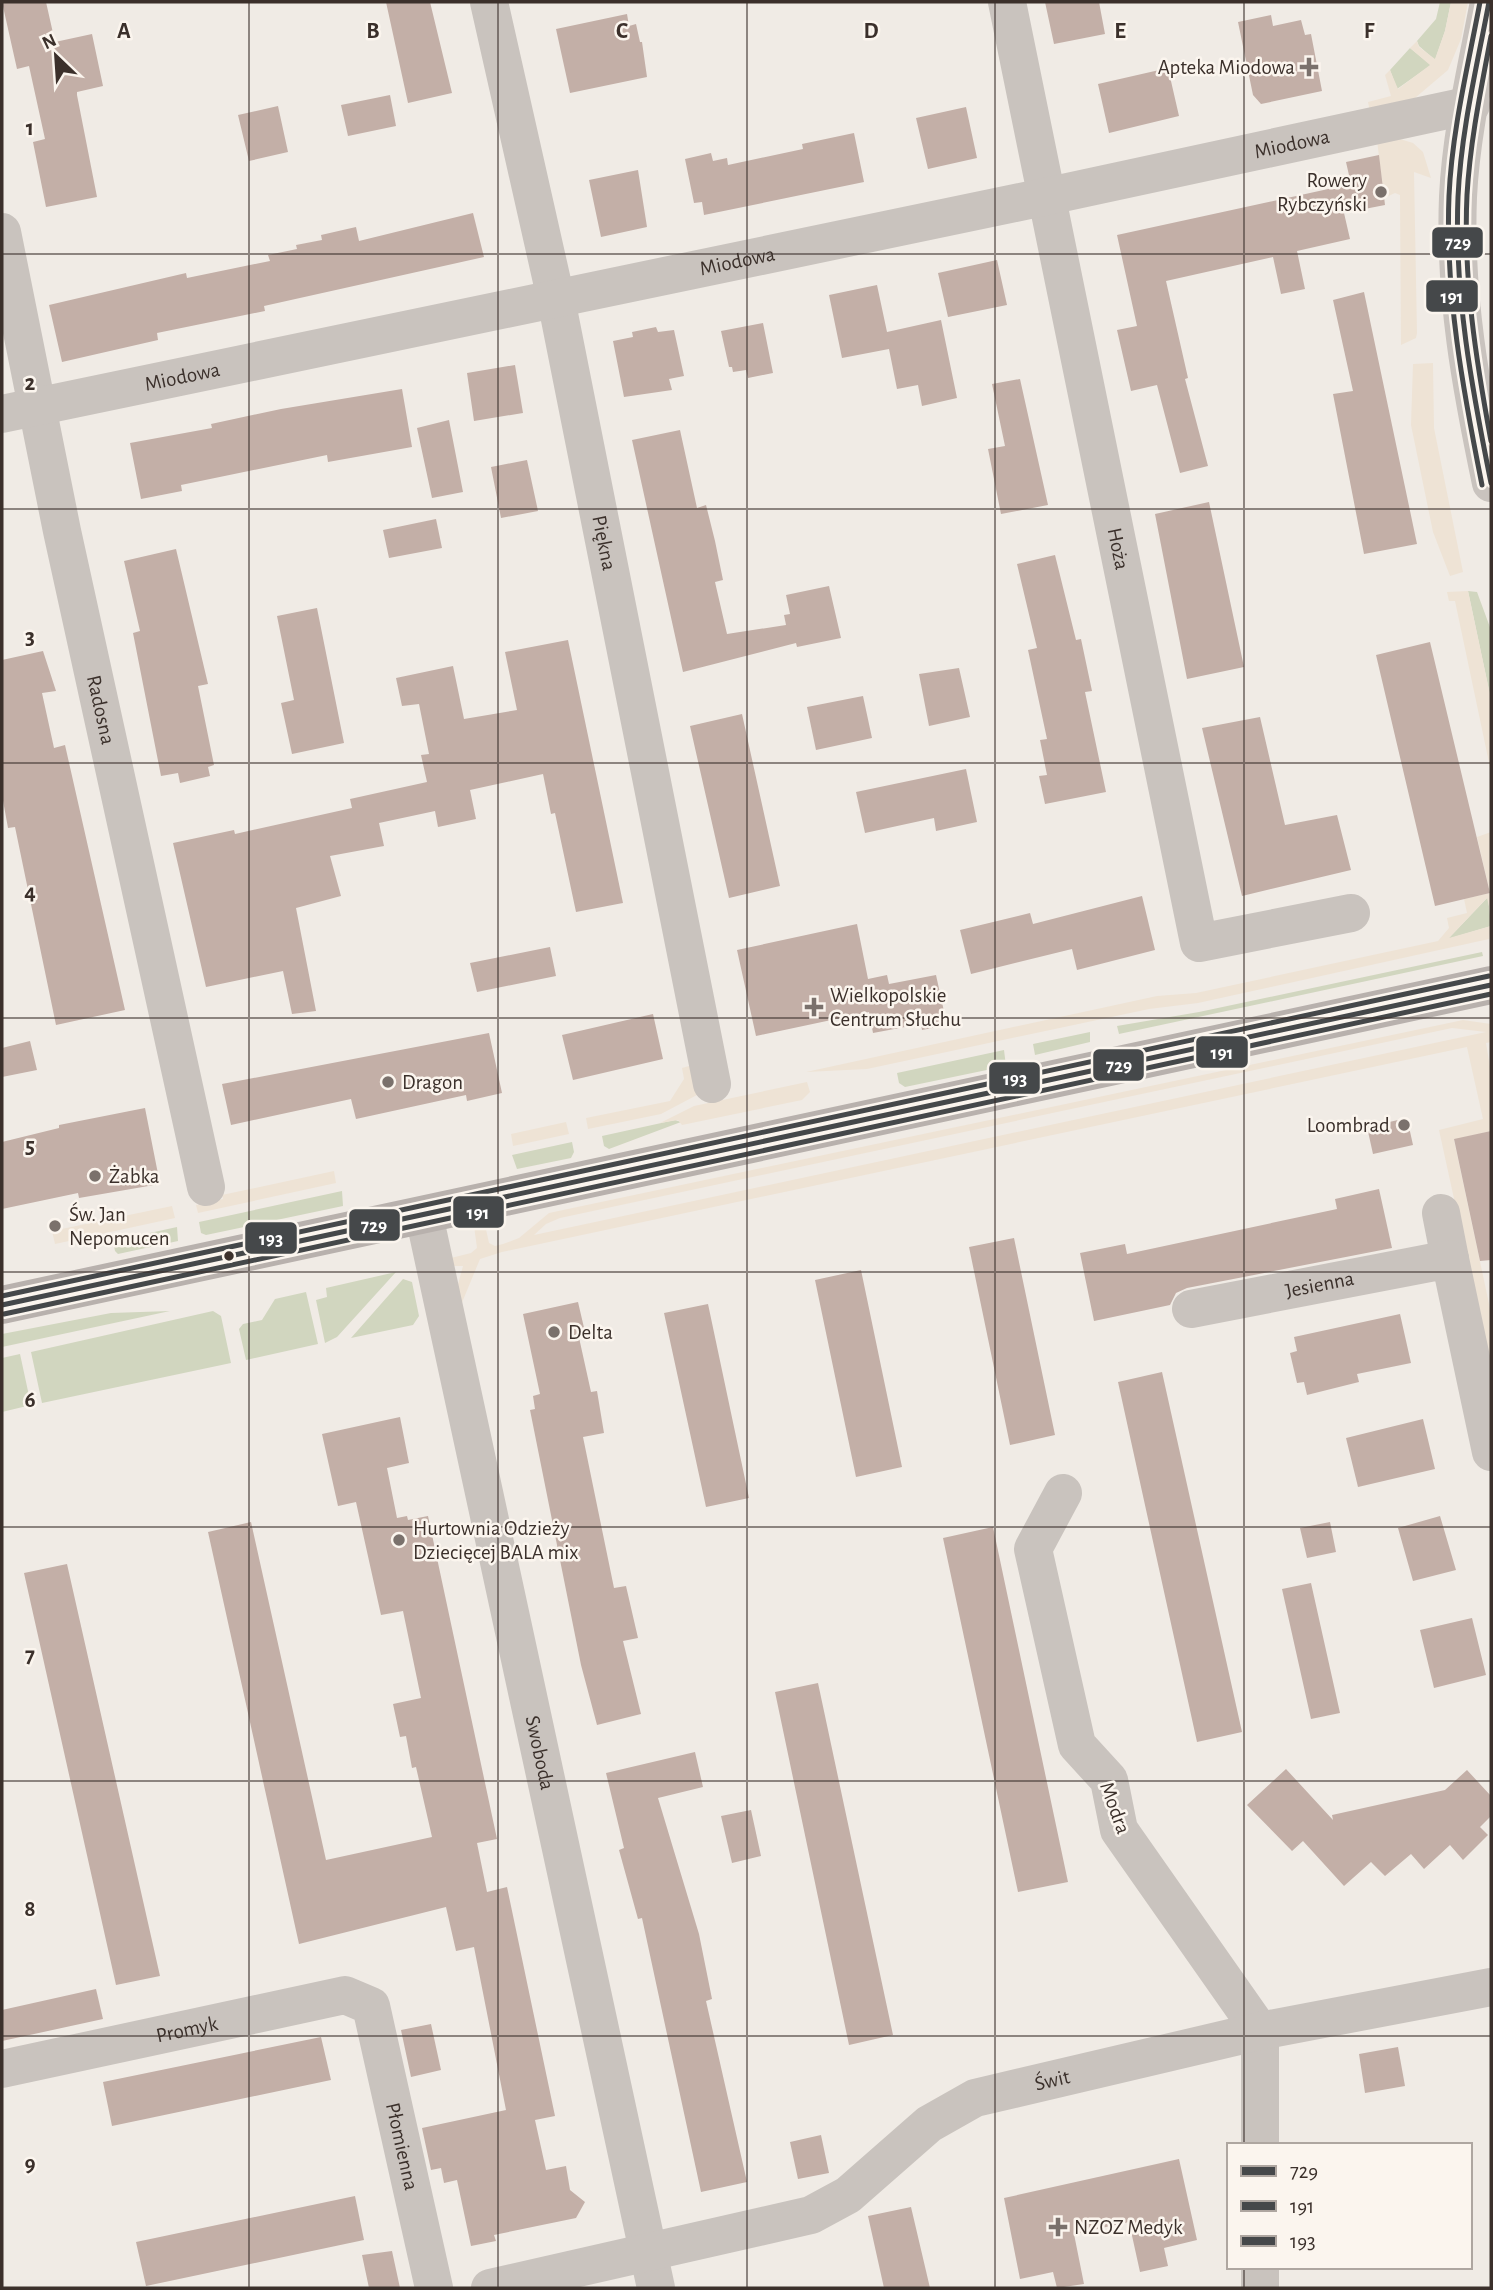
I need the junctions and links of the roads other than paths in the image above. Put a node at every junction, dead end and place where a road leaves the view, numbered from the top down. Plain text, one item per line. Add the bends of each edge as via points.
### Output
1 (489, 2) edge
2 (1007, 2) edge
3 (1489, 2) edge
4 (1471, 105) junction
5 (1044, 198) junction
6 (2, 232) edge
7 (556, 299) junction
8 (38, 407) junction
9 (2, 414) edge
10 (1491, 483) edge
11 (1351, 913) dead end
12 (1491, 985) edge
13 (712, 1084) dead end
14 (206, 1187) dead end
15 (1441, 1213) dead end
16 (424, 1215) junction
17 (1450, 1259) junction
18 (2, 1305) edge
19 (1191, 1309) dead end
20 (1491, 1452) edge
21 (1063, 1493) dead end
22 (1491, 1987) edge
23 (371, 2006) joint
24 (1260, 2031) junction
25 (2, 2069) edge
26 (1260, 2143) edge
27 (1260, 2269) edge
28 (652, 2271) edge
29 (434, 2288) edge
30 (490, 2288) edge
31 (1260, 2288) edge

1 - 7 street, Piękna
2 - 5 street, Hoża
3 - 4 street
4 - 5 street, Miodowa
4 - 10 street via 1458,197 1461,311 1466,361
5 - 7 street, Miodowa
5 - 11 street, Hoża via 1199,943
6 - 8 street, Radosna
7 - 8 street, Miodowa
7 - 13 street, Piękna
8 - 9 street, Miodowa
8 - 14 street, Radosna
12 - 16 main road
15 - 17 street
16 - 18 main road
16 - 28 street, Swoboda
17 - 19 street, Jesienna
17 - 20 street
21 - 24 street, Modra via 1033,1549 1077,1745 1108,1780 1119,1830
22 - 24 street, Świt
23 - 25 street, Promyk via 345,1995
23 - 29 street, Płomienna
24 - 26 street
24 - 28 street, Świt via 975,2098 929,2124 848,2195 811,2215
27 - 31 street
28 - 30 street

